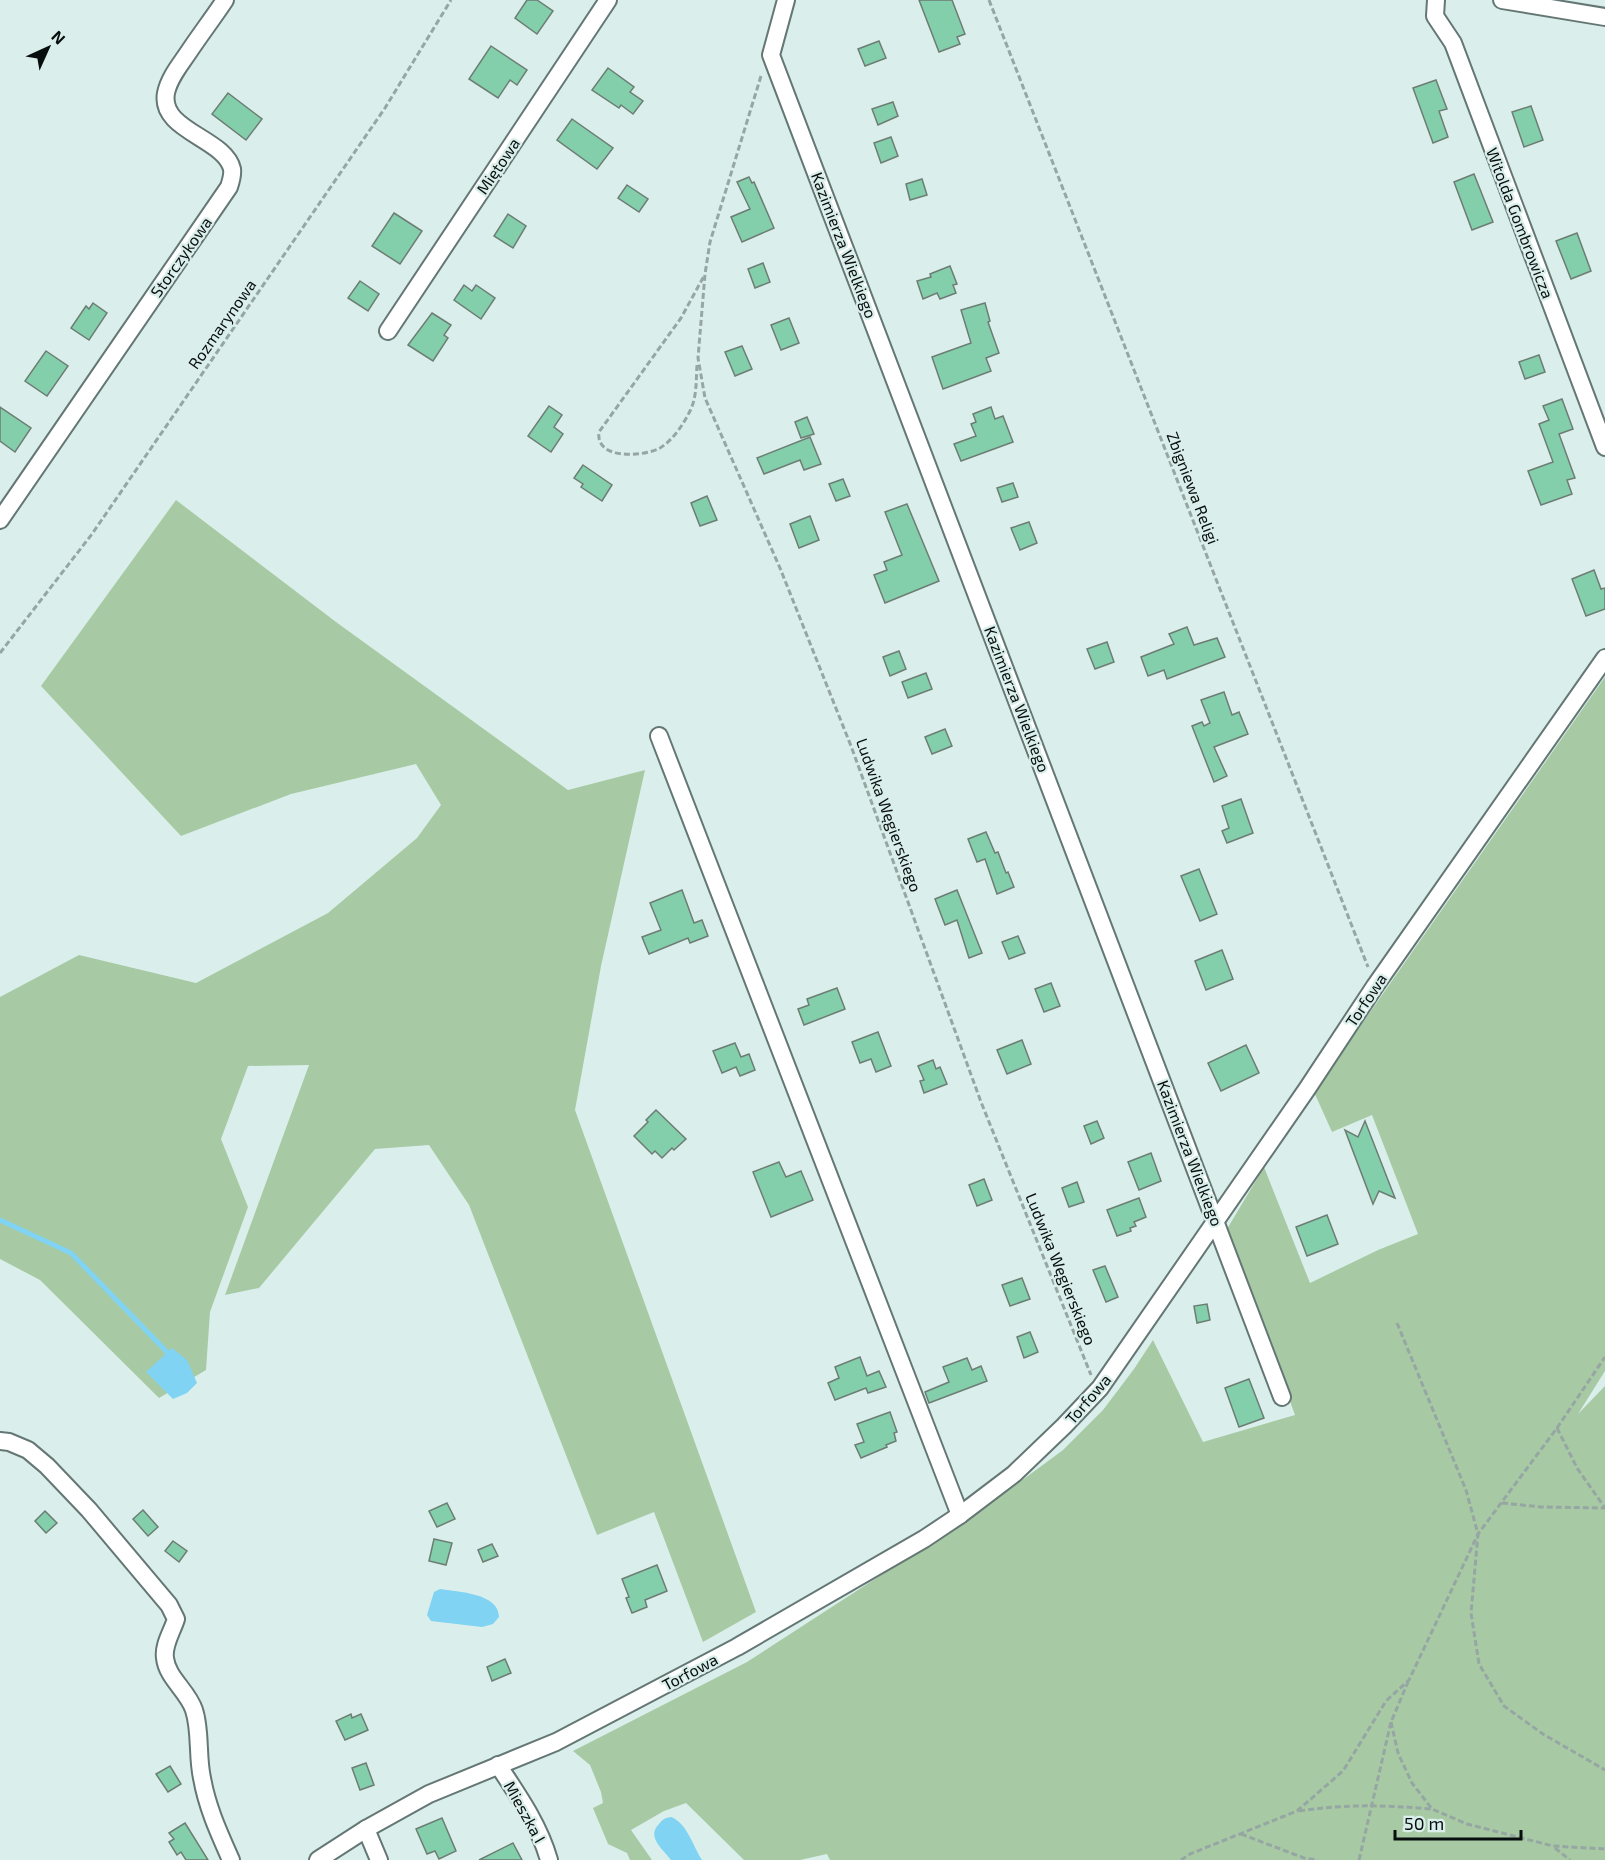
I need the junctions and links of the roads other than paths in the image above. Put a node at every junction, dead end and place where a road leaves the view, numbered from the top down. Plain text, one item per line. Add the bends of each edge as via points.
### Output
1 (225, 0) edge
2 (608, 0) edge
3 (786, 0) edge
4 (1436, 0) edge
5 (1502, 0) edge
6 (1605, 17) edge
7 (388, 331) dead end
8 (1605, 447) edge
9 (0, 520) edge
10 (1605, 658) edge
11 (659, 736) dead end
12 (1215, 1221) junction
13 (1282, 1397) dead end
14 (0, 1441) edge
15 (960, 1515) junction
16 (498, 1765) junction
17 (366, 1829) junction
18 (231, 1860) edge
19 (318, 1860) edge
20 (379, 1860) edge
21 (549, 1860) edge

1 - 9 street, Storczykowa via 172,78 166,105 174,119 225,157 232,168 229,187
2 - 7 street, Miętowa
3 - 12 street, Kazimierza Wielkiego via 771,55
4 - 8 street, Witolda Gombrowicza via 1435,16 1453,43
5 - 6 street
10 - 12 street, Torfowa
11 - 15 street
12 - 13 street, Kazimierza Wielkiego
12 - 15 street, Torfowa via 1100,1388 1014,1474
14 - 18 street via 28,1450 47,1466 170,1605 176,1619 164,1649 165,1661 194,1711 202,1778 212,1817
15 - 16 street, Torfowa via 737,1647 556,1742
16 - 17 street, Torfowa via 429,1794
16 - 21 street, Mieszka I via 529,1811
17 - 19 street, Torfowa
17 - 20 street

